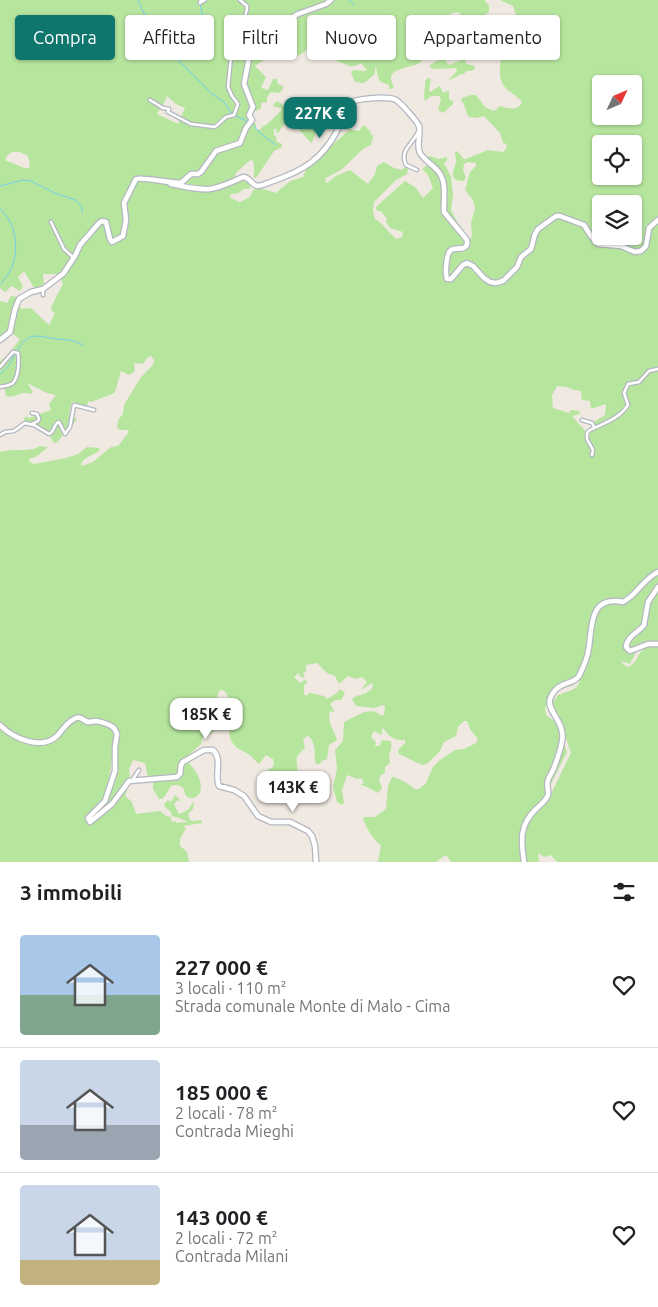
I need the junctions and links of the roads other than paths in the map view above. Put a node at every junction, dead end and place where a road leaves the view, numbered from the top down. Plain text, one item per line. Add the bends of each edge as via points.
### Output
1 (201, 0) edge
2 (205, 0) edge
3 (240, 0) edge
4 (331, 0) edge
5 (246, 15) edge
6 (296, 15) edge
7 (231, 60) edge
8 (249, 60) edge
9 (151, 101) dead end
10 (419, 126) junction
11 (417, 170) dead end
12 (170, 183) junction
13 (658, 220) edge
14 (51, 222) dead end
15 (74, 258) junction
16 (43, 289) junction
17 (43, 295) dead end
18 (0, 340) edge
19 (0, 367) edge
20 (658, 369) edge
21 (0, 387) edge
22 (94, 410) dead end
23 (32, 413) dead end
24 (582, 420) dead end
25 (32, 424) junction
26 (594, 428) junction
27 (0, 435) edge
28 (592, 455) dead end
29 (658, 572) edge
30 (658, 587) edge
31 (658, 644) edge
32 (0, 725) edge
33 (139, 770) dead end
34 (132, 780) junction
35 (316, 862) edge
36 (524, 862) edge

1 - 2 street via 200,3
3 - 5 street via 247,6
4 - 6 street
7 - 9 street via 228,88 238,104 235,114 215,127 191,124
8 - 12 street via 244,84 253,107 249,115 252,120 240,143 216,151 198,174 191,174 181,183
10 - 11 street via 404,154 406,165
10 - 12 street via 399,102 362,99 349,102 342,112 338,130 324,150 308,166 293,174 258,186 243,177 208,190
10 - 13 street via 420,154 440,172 442,178 444,212 467,240 464,248 452,249 448,253 445,275 448,280 467,263 490,282 503,280 531,249 534,234 556,216 582,223 598,244 621,246 635,252 646,246 649,228
12 - 15 street via 136,179 124,204 123,236 111,242 107,224 102,221 80,245
14 - 15 street via 64,249
15 - 16 street via 65,272
16 - 17 street
16 - 18 street via 19,299 10,332
19 - 21 street via 12,353 17,352 15,378 11,384
20 - 26 street via 649,371 639,382 628,384 624,393 628,406 618,416
22 - 25 street via 74,405 70,427 65,434 59,422 49,434
23 - 25 street via 37,414 38,419
24 - 26 street via 592,423
25 - 27 street via 24,423 14,431
26 - 28 street via 586,436
29 - 36 street via 628,600 608,601 599,609 591,623 589,648 579,676 561,685 550,699 549,705 561,726 562,740 547,782 546,800 530,815 521,834
30 - 31 street via 648,602 644,625 631,636 626,647 630,651
32 - 34 street via 33,743 54,738 77,717 114,728 117,734 115,770 105,799 88,818 89,821 108,809 127,782
33 - 34 street
34 - 35 street via 177,777 183,762 204,750 212,750 218,756 218,786 244,796 255,814 271,822 290,822 309,832 315,846

